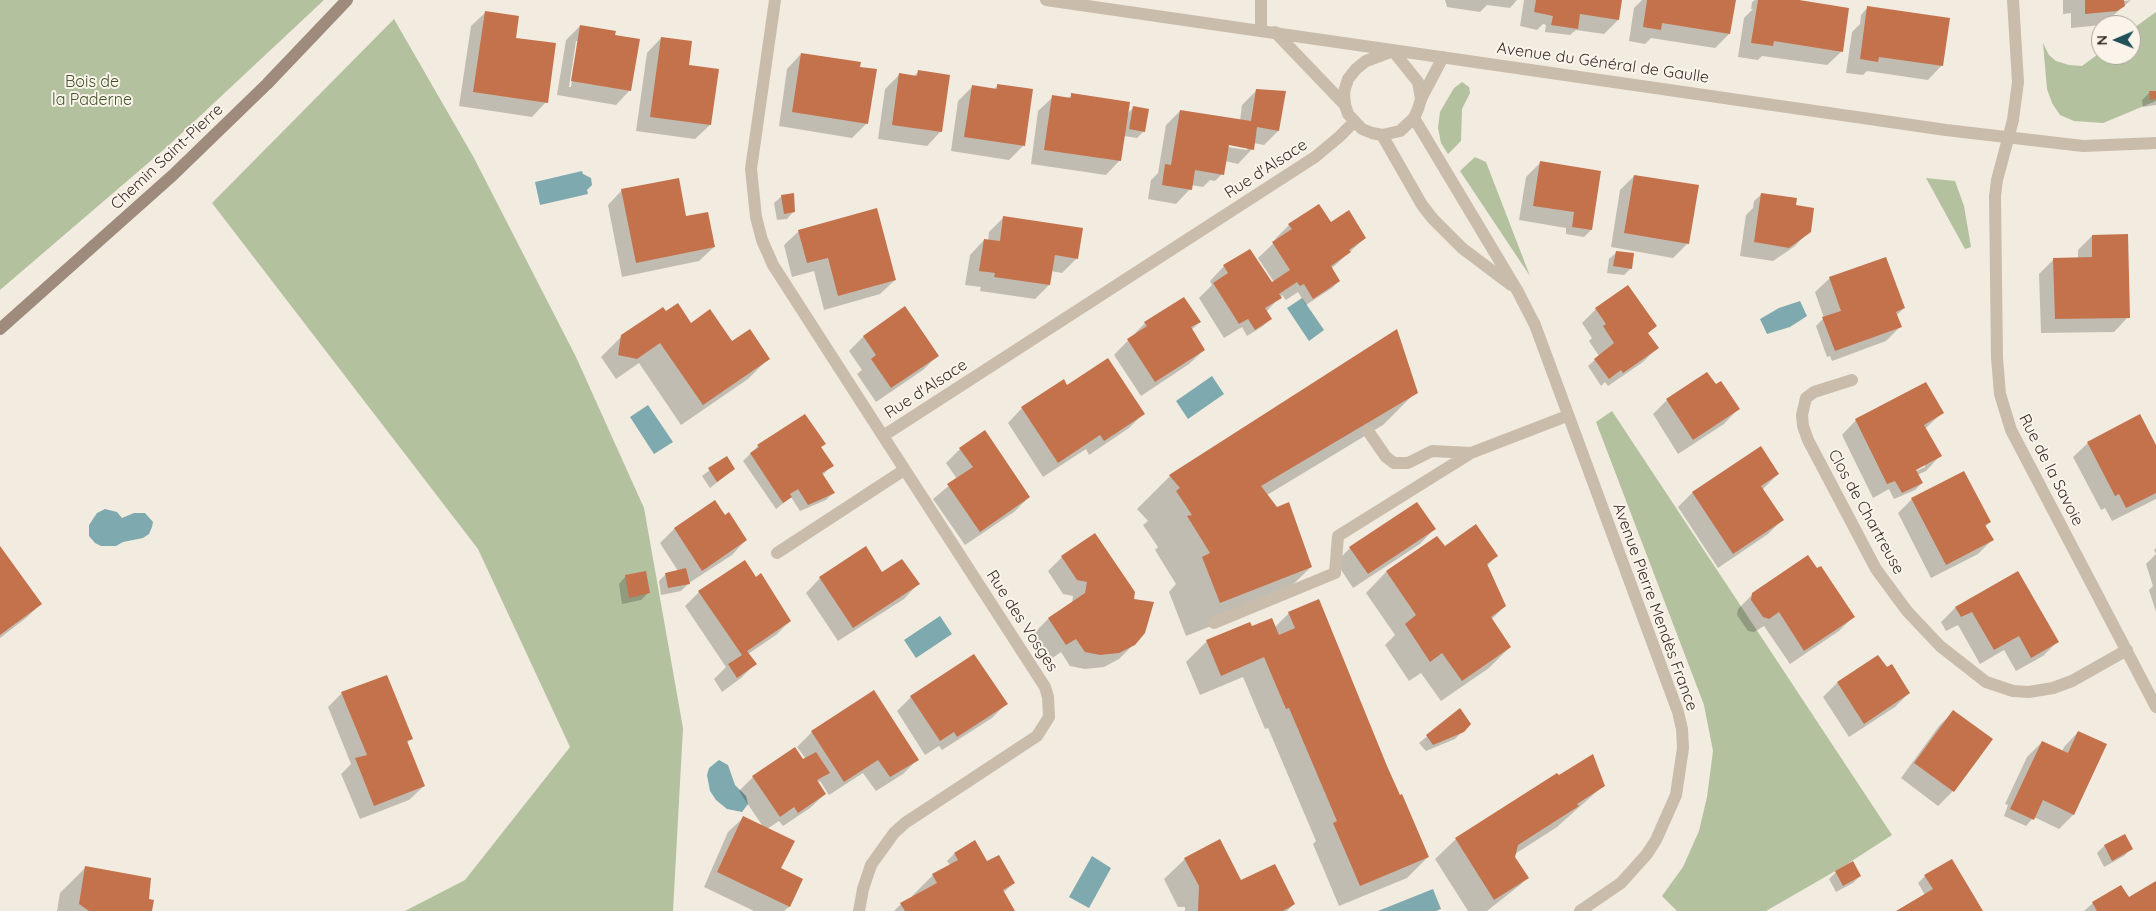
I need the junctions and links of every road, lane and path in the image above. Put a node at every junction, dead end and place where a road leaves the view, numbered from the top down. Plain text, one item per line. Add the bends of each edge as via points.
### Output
1 (347, 0) edge
2 (775, 0) edge
3 (1046, 0) edge
4 (1261, 0) edge
5 (2013, 0) edge
6 (1261, 31) junction
7 (1275, 32) junction
8 (1393, 51) junction
9 (1443, 57) junction
10 (1421, 99) junction
11 (1345, 105) junction
12 (1414, 118) junction
13 (1354, 122) junction
14 (1382, 135) junction
15 (2008, 137) junction
16 (2156, 143) edge
17 (1517, 290) junction
18 (0, 329) edge
19 (1852, 380) dead end
20 (1567, 416) junction
21 (1368, 432) dead end
22 (883, 436) junction
23 (1471, 453) junction
24 (904, 470) junction
25 (777, 553) dead end
26 (1214, 623) dead end
27 (2127, 650) junction
28 (2156, 707) edge
29 (859, 911) edge
30 (1580, 911) edge

1 - 18 main road, Chemin Saint-Pierre via 173,175
2 - 22 street, Rue d'Alsace via 751,169 756,217 773,265
3 - 6 street, Avenue du Général de Gaulle
4 - 6 street
5 - 15 street, Rue de la Savoie via 2018,82
6 - 7 street, Avenue du Général de Gaulle
7 - 8 street, Avenue du Général de Gaulle
7 - 11 street
8 - 9 street, Avenue du Général de Gaulle
8 - 10 street via 1418,82
8 - 11 street via 1356,68 1344,92
9 - 10 street
9 - 15 street, Avenue du Général de Gaulle
10 - 12 street
11 - 13 street
12 - 14 street via 1400,131
12 - 17 street, Avenue Pierre Mendès France
13 - 14 street via 1362,129
13 - 22 street, Rue d'Alsace via 1315,157
14 - 17 street, Avenue Pierre Mendès France via 1433,219 1462,248
15 - 16 street, Avenue du Général de Gaulle via 2083,146
15 - 27 street, Rue de la Savoie via 1995,196 2000,394 2010,430
17 - 20 street, Avenue Pierre Mendès France via 1535,326
19 - 27 street, Clos de Chartreuse via 1814,392 1806,398 1803,426 1876,569 1934,641 1986,682 2013,691 2028,692 2072,682
20 - 23 street
20 - 30 street, Avenue Pierre Mendès France via 1678,712 1683,748 1676,795 1647,854 1621,883
21 - 23 street via 1394,463 1408,463 1432,451
22 - 24 street, Rue des Vosges
23 - 26 street via 1338,536 1335,573
24 - 25 street
24 - 29 street, Rue des Vosges via 1045,687 1049,718 1038,736 894,833 871,865
27 - 28 street, Rue de la Savoie

